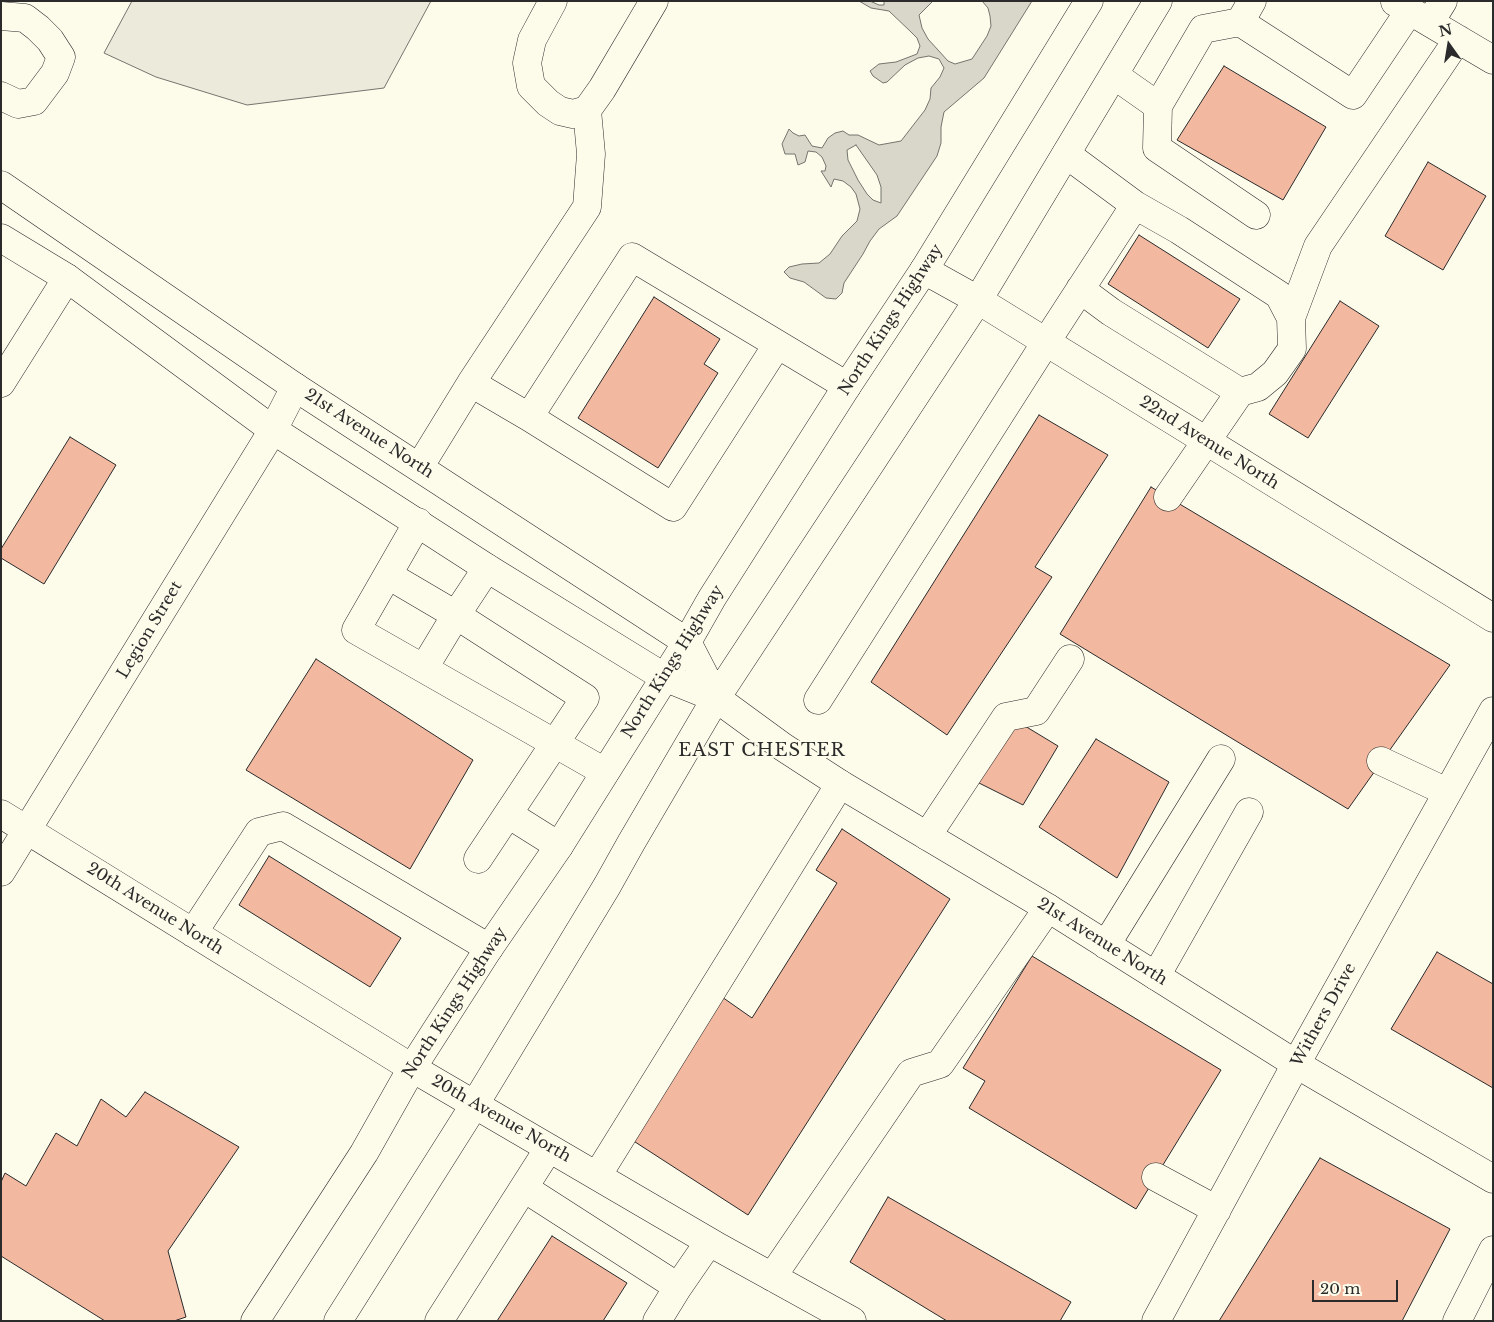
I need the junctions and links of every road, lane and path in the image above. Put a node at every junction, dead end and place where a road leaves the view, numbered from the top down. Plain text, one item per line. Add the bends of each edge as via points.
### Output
1 (553, 1) edge
2 (654, 1) edge
3 (1090, 1) edge
4 (1158, 1) edge
5 (1419, 9) edge
6 (1246, 11) edge
7 (1, 16) edge
8 (1458, 39) junction
9 (1493, 60) edge
10 (1114, 75) junction
11 (1, 96) edge
12 (1158, 106) junction
13 (587, 110) junction
14 (1066, 154) junction
15 (1, 185) edge
16 (1135, 204) junction
17 (1256, 214) dead end
18 (1179, 230) junction
19 (1, 238) edge
20 (924, 270) junction
21 (67, 278) junction
22 (1080, 289) junction
23 (978, 300) junction
24 (1111, 312) junction
25 (1291, 318) junction
26 (1046, 342) junction
27 (777, 345) junction
28 (1, 383) edge
29 (471, 383) junction
30 (847, 386) junction
31 (295, 387) junction
32 (1240, 392) junction
33 (528, 417) junction
34 (273, 430) junction
35 (1206, 441) junction
36 (420, 466) junction
37 (1168, 497) dead end
38 (418, 522) junction
39 (487, 568) junction
40 (388, 575) junction
41 (456, 615) junction
42 (1493, 618) edge
43 (687, 642) junction
44 (1070, 659) dead end
45 (424, 668) junction
46 (664, 677) junction
47 (716, 698) junction
48 (818, 700) dead end
49 (1489, 727) edge
50 (555, 743) junction
51 (1221, 759) dead end
52 (1381, 761) dead end
53 (605, 772) junction
54 (840, 784) junction
55 (1447, 792) junction
56 (1249, 812) dead end
57 (1, 814) edge
58 (508, 814) junction
59 (28, 831) junction
60 (927, 836) junction
61 (559, 846) junction
62 (478, 859) dead end
63 (1, 872) edge
64 (1048, 908) junction
65 (193, 933) junction
66 (1106, 945) junction
67 (489, 948) junction
68 (1156, 976) junction
69 (1296, 1064) junction
70 (412, 1068) junction
71 (475, 1104) junction
72 (550, 1148) junction
73 (597, 1176) junction
74 (1156, 1177) dead end
75 (1493, 1178) edge
76 (524, 1188) junction
77 (1217, 1210) junction
78 (709, 1242) junction
79 (1493, 1250) edge
80 (772, 1277) junction
81 (678, 1287) junction
82 (255, 1321) edge
83 (338, 1321) edge
84 (439, 1321) edge
85 (658, 1321) edge
86 (852, 1321) edge
87 (1156, 1321) edge
88 (1457, 1321) edge

1 - 13 main road via 532,40 527,63 531,86 560,111 573,114
2 - 13 main road
3 - 20 main road, North Kings Highway
4 - 10 main road
5 - 6 main road via 1353,95
5 - 8 main road
6 - 12 main road via 1203,29
7 - 11 main road via 25,18 50,40 61,57 55,73 34,101 18,104
8 - 9 main road
8 - 25 main road via 1318,246
10 - 12 main road
10 - 14 main road
12 - 17 main road via 1157,148
13 - 29 main road via 591,154 586,207
14 - 16 main road
14 - 23 main road
15 - 31 main road, 21st Avenue North
16 - 18 main road
16 - 22 main road
18 - 24 main road via 1215,271 1273,311 1279,337 1259,367 1242,373
18 - 25 main road via 1279,296
19 - 21 main road, 21st Avenue North
20 - 23 main road, 22nd Avenue North
20 - 30 main road, North Kings Highway
21 - 28 main road
21 - 34 main road, 21st Avenue North
22 - 24 main road
22 - 26 main road
23 - 26 main road, 22nd Avenue North
23 - 47 main road
24 - 32 main road
25 - 32 main road via 1292,349 1275,373 1258,387
26 - 35 main road, 22nd Avenue North
26 - 48 main road
27 - 30 main road
27 - 33 main road via 632,257
27 - 33 main road via 673,507
29 - 33 main road
29 - 36 main road
30 - 43 main road, North Kings Highway
31 - 34 main road, Legion Street
31 - 36 main road, 21st Avenue North
32 - 35 main road
34 - 38 main road, 21st Avenue North
34 - 59 main road, Legion Street
35 - 37 main road
35 - 42 main road, 22nd Avenue North
36 - 43 main road, 21st Avenue North
38 - 39 main road, 21st Avenue North
38 - 40 main road
39 - 41 main road
39 - 46 main road, 21st Avenue North
40 - 41 main road
40 - 45 main road via 356,630
41 - 45 main road
41 - 50 main road via 585,698
43 - 46 main road, North Kings Highway
43 - 47 main road, 21st Avenue North
44 - 60 main road via 1036,711 1006,717
45 - 50 main road
46 - 47 main road, 21st Avenue North
46 - 53 main road, North Kings Highway
47 - 54 main road, 21st Avenue North
47 - 71 main road
49 - 55 main road, Withers Drive
50 - 53 main road
50 - 58 main road
51 - 66 main road
52 - 55 main road
53 - 61 main road, North Kings Highway
54 - 60 main road, 21st Avenue North
54 - 73 main road
55 - 69 main road, Withers Drive
56 - 68 main road
57 - 59 main road, 20th Avenue North
58 - 61 main road
58 - 62 main road
59 - 63 main road, Legion Street
59 - 65 main road, 20th Avenue North
60 - 64 main road, 21st Avenue North
61 - 67 main road, North Kings Highway
64 - 66 main road, 21st Avenue North
64 - 80 main road via 940,1064 911,1073
65 - 67 main road via 259,832 283,826
65 - 70 main road, 20th Avenue North
66 - 68 main road, 21st Avenue North
67 - 70 main road, North Kings Highway
68 - 69 main road, 21st Avenue North
69 - 75 main road, 21st Avenue North
69 - 77 main road, Withers Drive
70 - 71 main road, 20th Avenue North
70 - 82 main road, North Kings Highway via 364,1153
71 - 72 main road, 20th Avenue North
71 - 83 main road
72 - 73 main road, 20th Avenue North
72 - 76 main road
73 - 78 main road, 20th Avenue North
74 - 77 main road
76 - 81 main road
76 - 84 main road
77 - 87 main road, Withers Drive
78 - 80 main road, 20th Avenue North
78 - 81 main road
79 - 88 main road
80 - 86 main road, 20th Avenue North
81 - 85 main road

